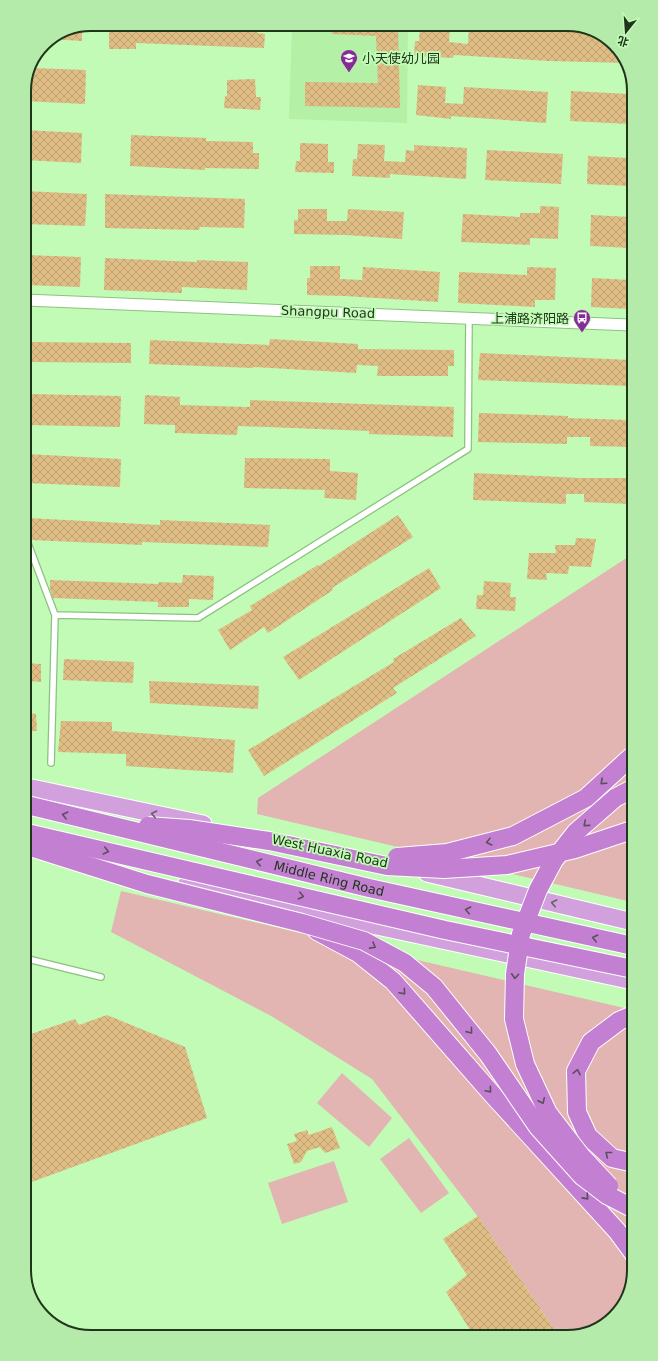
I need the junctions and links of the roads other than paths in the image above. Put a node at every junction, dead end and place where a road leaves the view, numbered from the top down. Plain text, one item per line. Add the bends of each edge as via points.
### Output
1 (31, 300) edge
2 (469, 318) junction
3 (627, 325) edge
4 (31, 551) edge
5 (55, 615) junction
6 (627, 761) edge
7 (51, 763) dead end
8 (31, 788) edge
9 (627, 792) edge
10 (31, 806) edge
11 (96, 822) junction
12 (627, 832) edge
13 (31, 834) edge
14 (31, 847) edge
15 (31, 853) edge
16 (360, 860) junction
17 (627, 921) edge
18 (302, 923) junction
19 (627, 945) edge
20 (31, 960) edge
21 (627, 967) edge
22 (101, 977) dead end
23 (627, 980) edge
24 (627, 1018) edge
25 (627, 1161) edge
26 (627, 1205) edge
27 (627, 1205) edge
28 (627, 1245) edge

1 - 2 street, Shangpu Road
2 - 3 street, Shangpu Road
2 - 5 lane via 468,449 198,618
4 - 5 lane
5 - 7 lane
6 -> 16 highway, bridge via 586,798 512,836 447,853
17 -> 8 main road, West Huaxia Road via 345,853
9 -> 26 highway, bridge via 615,798 576,832 554,860 538,890 522,934 515,974 514,1019 525,1064 548,1113 581,1156
11 -> 10 highway, Middle Ring Road, bridge
11 - 16 highway, bridge via 189,829 269,841
19 -> 11 highway, Middle Ring Road, bridge via 370,888
12 - 16 highway, bridge via 575,849 507,864 444,869 387,866
13 -> 21 highway, Middle Ring Road, bridge via 445,930
14 - 18 highway, bridge via 147,884
15 - 23 main road
18 -> 27 highway, bridge via 364,941 405,963 434,987 488,1054 538,1127 582,1176 607,1195
18 -> 28 highway, bridge via 358,954 393,981
20 - 22 lane
25 -> 24 highway via 612,1158 588,1136 577,1112 576,1071 591,1042

